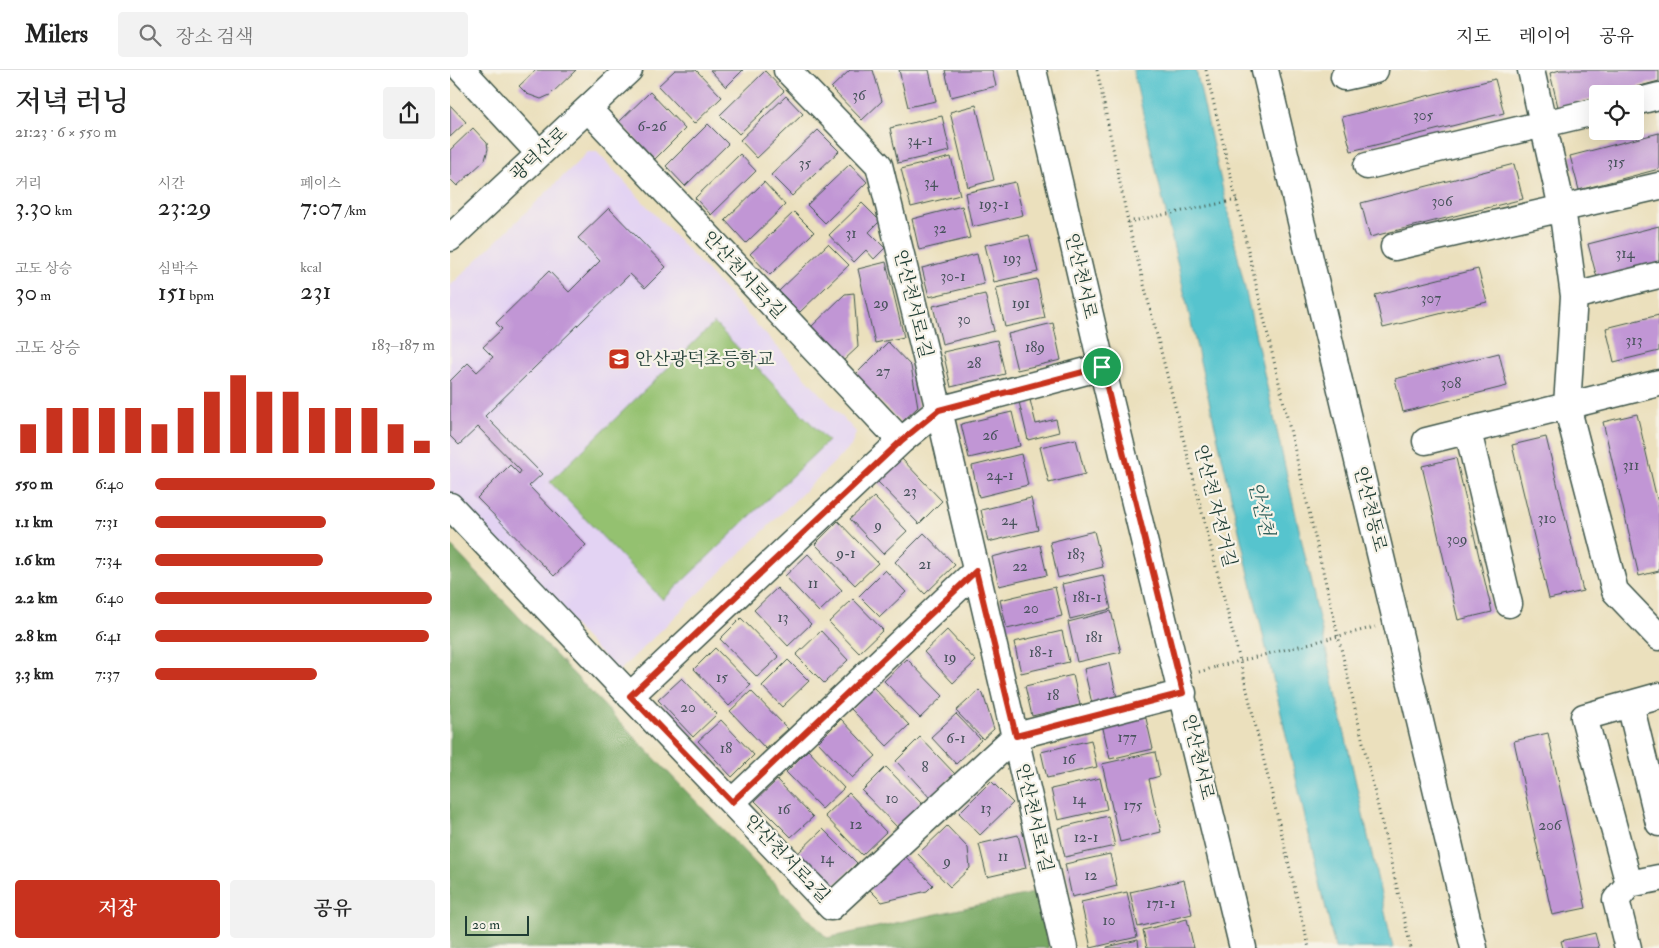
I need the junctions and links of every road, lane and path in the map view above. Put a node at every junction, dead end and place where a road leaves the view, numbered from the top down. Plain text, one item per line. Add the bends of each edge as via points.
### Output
1 (462, 70) edge
2 (629, 70) edge
3 (787, 70) edge
4 (1033, 70) edge
5 (1096, 70) edge
6 (1206, 70) edge
7 (1265, 70) edge
8 (1375, 70) edge
9 (1531, 70) edge
10 (1344, 77) dead end
11 (1659, 96) edge
12 (1644, 100) edge
13 (588, 109) junction
14 (1589, 113) edge
15 (1543, 124) junction
16 (539, 153) junction
17 (1368, 166) dead end
18 (1659, 186) edge
19 (1237, 200) junction
20 (1562, 208) junction
21 (1128, 222) junction
22 (450, 238) edge
23 (1394, 247) dead end
24 (1659, 275) edge
25 (1574, 296) junction
26 (1102, 367) junction
27 (1658, 387) edge
28 (1567, 406) junction
29 (939, 410) junction
30 (1468, 431) junction
31 (901, 441) junction
32 (1426, 441) dead end
33 (450, 506) edge
34 (976, 571) junction
35 (1509, 604) dead end
36 (1398, 622) junction
37 (1659, 637) edge
38 (1240, 661) junction
39 (1216, 667) dead end
40 (1183, 693) junction
41 (630, 696) junction
42 (1659, 696) edge
43 (1630, 704) junction
44 (1016, 736) junction
45 (732, 802) junction
46 (1659, 823) edge
47 (1659, 878) edge
48 (1629, 884) junction
49 (1064, 948) edge
50 (1244, 948) edge
51 (1309, 948) edge
52 (1411, 948) edge
53 (1474, 948) edge
54 (1628, 948) edge

1 - 16 street
2 - 13 street, 광덕산로
3 - 29 street, 안산천서로1길 via 879,166
4 - 26 street, 안산천서로
5 - 21 path, 안산천 자전거길
6 - 19 path
7 - 36 street, 안산천동로
8 - 10 street
9 - 15 street
11 - 12 street
13 - 16 street, 광덕산로
13 - 31 street, 안산천서로3길
14 - 15 street
15 - 17 street
15 - 20 street
16 - 22 street, 광덕산로
18 - 20 street
19 - 21 path
19 - 52 path
20 - 23 street
20 - 25 street
21 - 38 path, 안산천 자전거길
24 - 25 street
25 - 28 street
26 - 29 street
26 - 40 street, 안산천서로
27 - 28 street
28 - 30 street
28 - 37 street via 1615,591
29 - 31 street
29 - 34 street, 안산천서로1길
30 - 32 street
30 - 35 street
31 - 41 street
33 - 41 street, 안산천서로2길
34 - 44 street, 안산천서로1길
34 - 45 street
36 - 38 path, bridge
36 - 53 street, 안산천동로
38 - 39 path, bridge
38 - 51 path, 안산천 자전거길
40 - 44 street, 안산천서로2길
40 - 50 street, 안산천서로
41 - 45 street, 안산천서로2길
42 - 43 street
43 - 46 street
43 - 48 street via 1584,717
44 - 45 street, 안산천서로2길 via 831,906
44 - 49 street, 안산천서로1길
47 - 48 street
48 - 54 street via 1616,900

